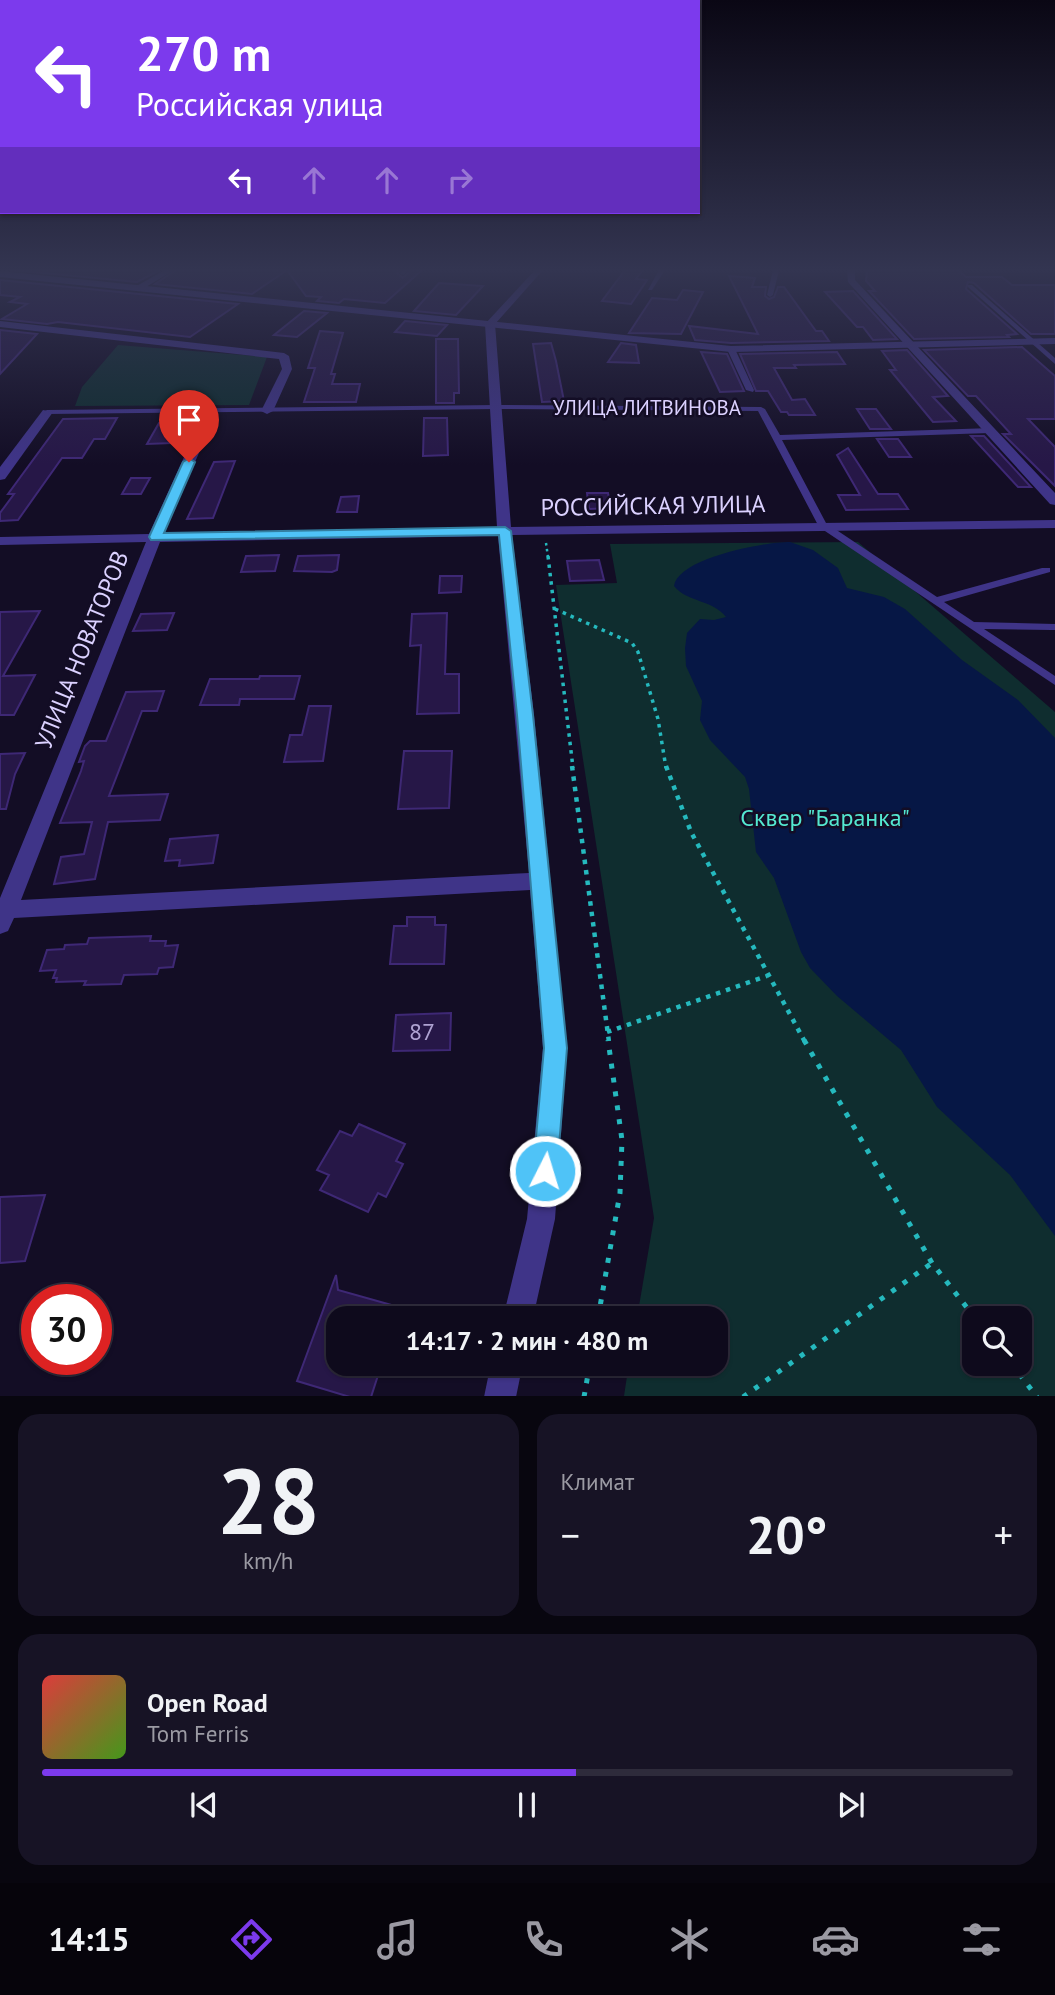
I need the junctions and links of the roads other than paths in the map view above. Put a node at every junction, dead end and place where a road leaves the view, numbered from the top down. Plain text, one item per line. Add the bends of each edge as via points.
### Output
1 (99, 335) edge
2 (491, 335) edge
3 (597, 335) edge
4 (902, 335) edge
5 (1024, 335) edge
6 (1055, 341) edge
7 (1031, 342) junction
8 (910, 344) junction
9 (731, 349) junction
10 (1055, 362) edge
11 (750, 390) dead end
12 (496, 407) junction
13 (211, 411) junction
14 (267, 411) junction
15 (47, 412) joint
16 (989, 430) junction
17 (777, 438) junction
18 (0, 476) edge
19 (1055, 501) edge
20 (1055, 524) edge
21 (822, 526) junction
22 (505, 531) junction
23 (155, 537) junction
24 (0, 541) edge
25 (1046, 570) dead end
26 (935, 601) junction
27 (971, 625) junction
28 (1052, 627) dead end
29 (1055, 681) edge
30 (540, 881) junction
31 (2, 915) edge
32 (521, 1306) edge
33 (505, 1376) edge
34 (500, 1396) edge

1 - 14 street via 284,356 287,369
2 - 12 street
3 - 9 street
4 - 8 street
5 - 7 lane
6 - 7 street
7 - 8 street
7 - 10 lane
8 - 9 street
8 - 16 street
9 - 11 lane
12 - 14 lane
12 - 17 lane, УЛИЦА ЛИТВИНОВА via 761,409
12 - 22 street
13 - 14 lane
13 - 15 lane
13 - 23 street, УЛИЦА НОВАТОРОВ
15 - 18 street
16 - 17 lane
16 - 19 street
17 - 21 lane
20 - 21 street, РОССИЙСКАЯ УЛИЦА
21 - 22 street, РОССИЙСКАЯ УЛИЦА
21 - 26 lane
22 - 23 street, РОССИЙСКАЯ УЛИЦА
22 - 30 street
23 - 24 street, РОССИЙСКАЯ УЛИЦА
23 - 31 street, УЛИЦА НОВАТОРОВ
25 - 26 lane
26 - 27 lane
27 - 28 lane
27 - 29 lane
30 - 31 street, УЛИЦА НОВАТОРОВ
30 - 32 street via 555,1048 541,1219
33 - 34 street

